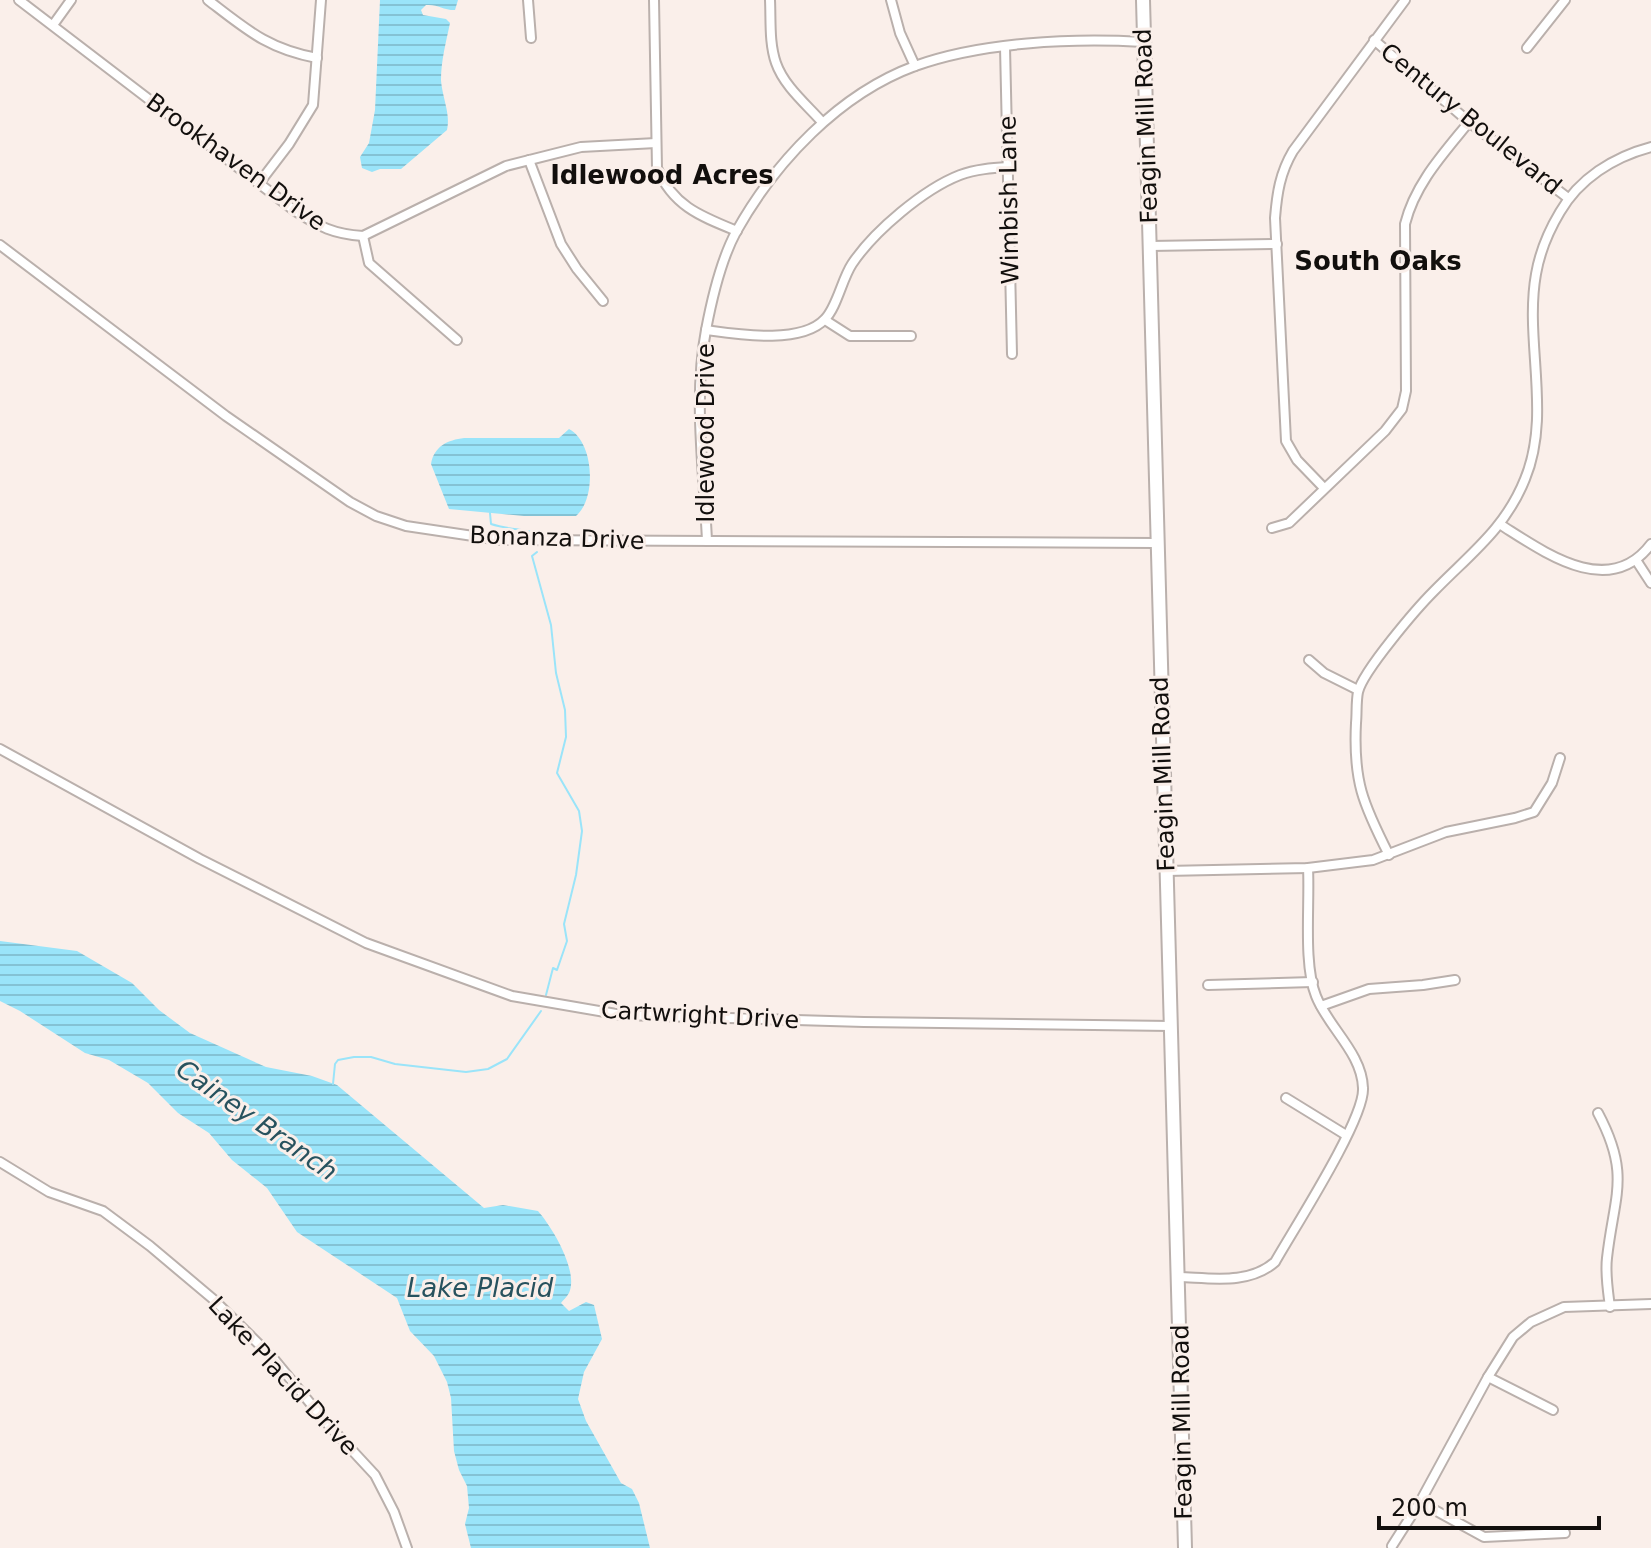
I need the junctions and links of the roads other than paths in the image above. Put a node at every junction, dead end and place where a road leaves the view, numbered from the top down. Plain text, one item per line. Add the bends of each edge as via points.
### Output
1 (19, 0) edge
2 (71, 0) edge
3 (208, 0) edge
4 (321, 0) edge
5 (528, 0) edge
6 (654, 0) edge
7 (770, 0) edge
8 (891, 0) edge
9 (1143, 0) edge
10 (1405, 0) edge
11 (1565, 0) edge
12 (53, 25) junction
13 (531, 38) dead end
14 (1374, 40) junction
15 (1143, 42) junction
16 (1005, 47) junction
17 (1527, 48) dead end
18 (317, 58) junction
19 (915, 66) junction
20 (822, 122) junction
21 (1469, 122) junction
22 (656, 143) junction
23 (1651, 147) edge
24 (529, 160) junction
25 (1009, 167) junction
26 (260, 182) junction
27 (1568, 198) junction
28 (737, 231) junction
29 (363, 236) junction
30 (1277, 244) junction
31 (0, 245) edge
32 (1150, 246) junction
33 (603, 301) dead end
34 (825, 320) junction
35 (706, 330) junction
36 (911, 336) dead end
37 (457, 340) dead end
38 (1012, 354) dead end
39 (1324, 488) junction
40 (1501, 525) junction
41 (1272, 528) dead end
42 (707, 541) junction
43 (1156, 543) junction
44 (1651, 544) edge
45 (1636, 560) junction
46 (1651, 583) edge
47 (1309, 660) dead end
48 (1358, 690) junction
49 (0, 749) edge
50 (1560, 758) dead end
51 (1389, 855) junction
52 (1308, 868) junction
53 (1166, 871) junction
54 (1455, 980) dead end
55 (1313, 982) junction
56 (1208, 985) dead end
57 (1321, 1006) junction
58 (1171, 1026) junction
59 (1286, 1098) dead end
60 (1598, 1113) dead end
61 (1346, 1135) junction
62 (0, 1162) edge
63 (1179, 1277) junction
64 (1651, 1304) edge
65 (1610, 1307) junction
66 (1488, 1377) junction
67 (1553, 1410) dead end
68 (1420, 1502) junction
69 (1565, 1533) dead end
70 (1392, 1546) edge
71 (407, 1548) edge
72 (1185, 1548) edge

1 - 12 street, Brookhaven Drive
2 - 12 street
3 - 18 street via 273,47
4 - 18 street
5 - 13 street
6 - 22 street
7 - 20 street via 776,64
8 - 19 street
9 - 15 street, Feagin Mill Road
10 - 14 street
11 - 17 street
12 - 26 street, Brookhaven Drive
14 - 21 street, Century Boulevard
14 - 30 street via 1283,168 1275,218
15 - 16 street, Idlewood Drive
15 - 32 street, Feagin Mill Road
16 - 19 street, Idlewood Drive
16 - 25 street, Wimbish Lane
18 - 26 street via 313,105
19 - 20 street, Idlewood Drive
20 - 28 street, Idlewood Drive via 783,163
21 - 27 street, Century Boulevard
21 - 39 street via 1417,189 1405,224 1402,409
22 - 24 street via 581,147
22 - 28 street via 657,168 678,201
23 - 27 street via 1597,171
24 - 29 street via 482,176
24 - 33 street via 561,244
25 - 34 street via 960,175 892,219 852,264
25 - 38 street, Wimbish Lane
26 - 29 street, Brookhaven Drive via 325,230
27 - 40 street via 1547,234 1535,276 1533,456
28 - 35 street, Idlewood Drive
29 - 37 street via 369,263
30 - 32 street
30 - 39 street via 1286,441
31 - 42 street, Bonanza Drive via 226,416 376,516 432,531 500,540
32 - 43 street, Feagin Mill Road
34 - 35 street via 761,338
34 - 36 street via 850,336
35 - 42 street, Idlewood Drive via 701,410
39 - 41 street via 1289,523
40 - 45 street via 1573,566 1606,569
40 - 48 street via 1409,619
42 - 43 street, Bonanza Drive
43 - 53 street, Feagin Mill Road
44 - 45 street
45 - 46 street
47 - 48 street
48 - 51 street via 1357,778
49 - 58 street, Cartwright Drive via 366,943 512,996 622,1015
50 - 51 street via 1534,812 1446,832
51 - 52 street
52 - 53 street
52 - 55 street
53 - 58 street, Feagin Mill Road
54 - 57 street via 1369,989
55 - 56 street
55 - 57 street
57 - 61 street via 1358,1066 1363,1088
58 - 63 street, Feagin Mill Road
59 - 61 street
60 - 65 street via 1612,1140 1619,1174 1606,1260
61 - 63 street via 1275,1262 1244,1277
62 - 71 street, Lake Placid Drive via 49,1192 103,1211 213,1299 273,1358 375,1475
63 - 72 street, Feagin Mill Road
64 - 65 street
65 - 66 street via 1564,1307 1531,1322 1513,1337
66 - 67 street
66 - 68 street
68 - 69 street via 1484,1537
68 - 70 street

